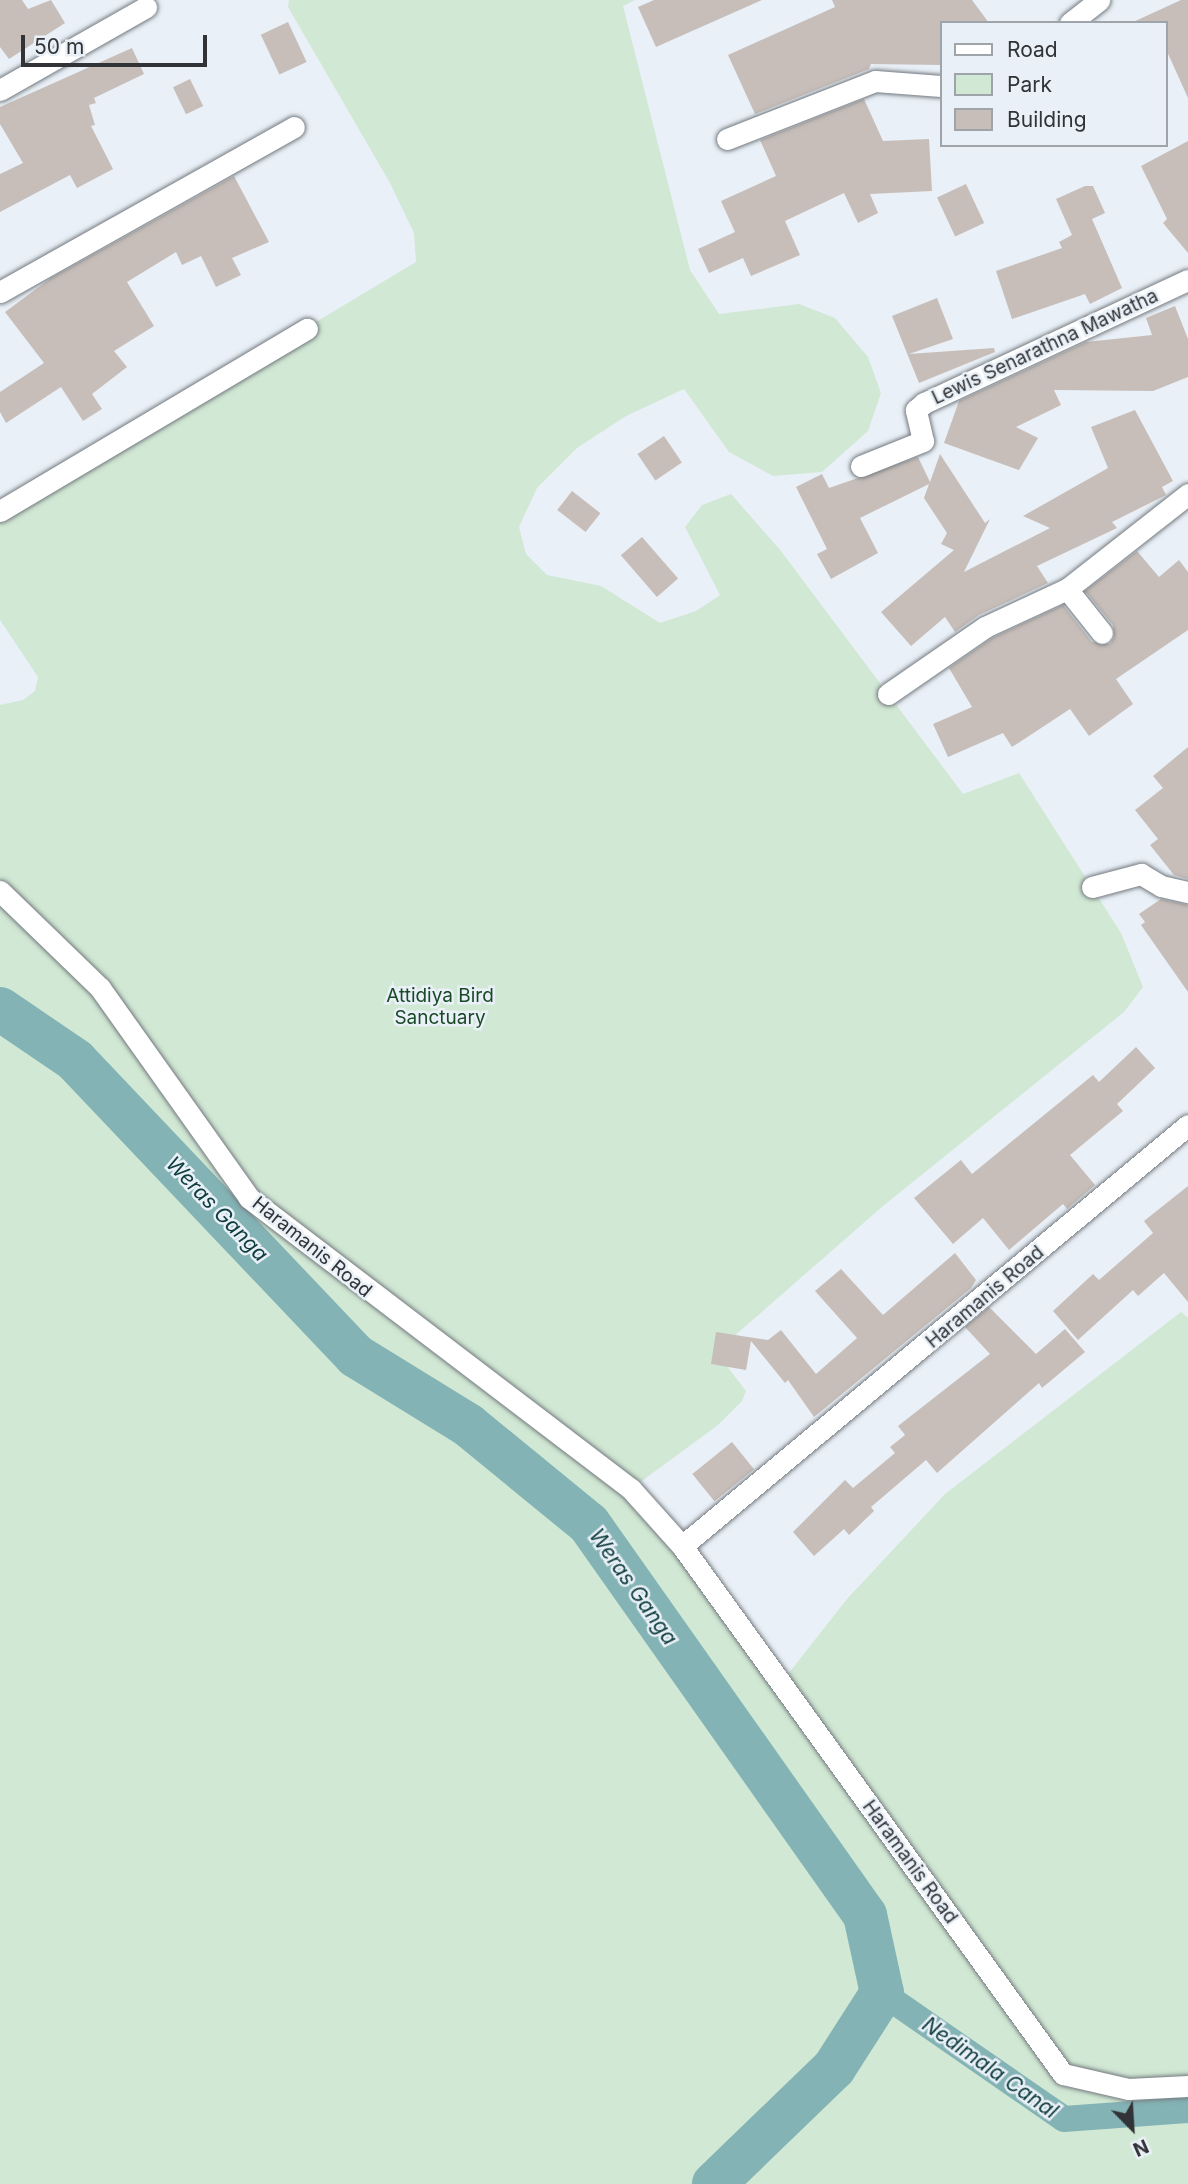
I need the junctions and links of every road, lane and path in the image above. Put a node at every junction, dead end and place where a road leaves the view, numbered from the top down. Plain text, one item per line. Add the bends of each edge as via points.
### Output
1 (1099, 0) edge
2 (146, 7) dead end
3 (1073, 21) edge
4 (940, 86) edge
5 (0, 90) edge
6 (294, 127) dead end
7 (727, 139) dead end
8 (1188, 280) edge
9 (0, 292) edge
10 (307, 329) dead end
11 (861, 466) dead end
12 (1188, 494) edge
13 (0, 511) edge
14 (1067, 589) junction
15 (1102, 633) dead end
16 (888, 694) dead end
17 (1093, 887) dead end
18 (0, 891) edge
19 (1188, 892) edge
20 (1188, 1125) edge
21 (682, 1546) junction
22 (1188, 2086) edge

1 - 3 street
2 - 5 street
4 - 7 street via 876,81
6 - 9 street
8 - 11 street, Lewis Senarathna Mawatha via 924,403 916,410 923,441
10 - 13 street
12 - 14 street
14 - 15 street
14 - 16 street via 985,627
17 - 19 street via 1141,874 1161,886
18 - 21 street, Haramanis Road via 100,988 249,1198 631,1489
20 - 21 street, Haramanis Road
21 - 22 street, Haramanis Road via 1063,2074 1128,2089

